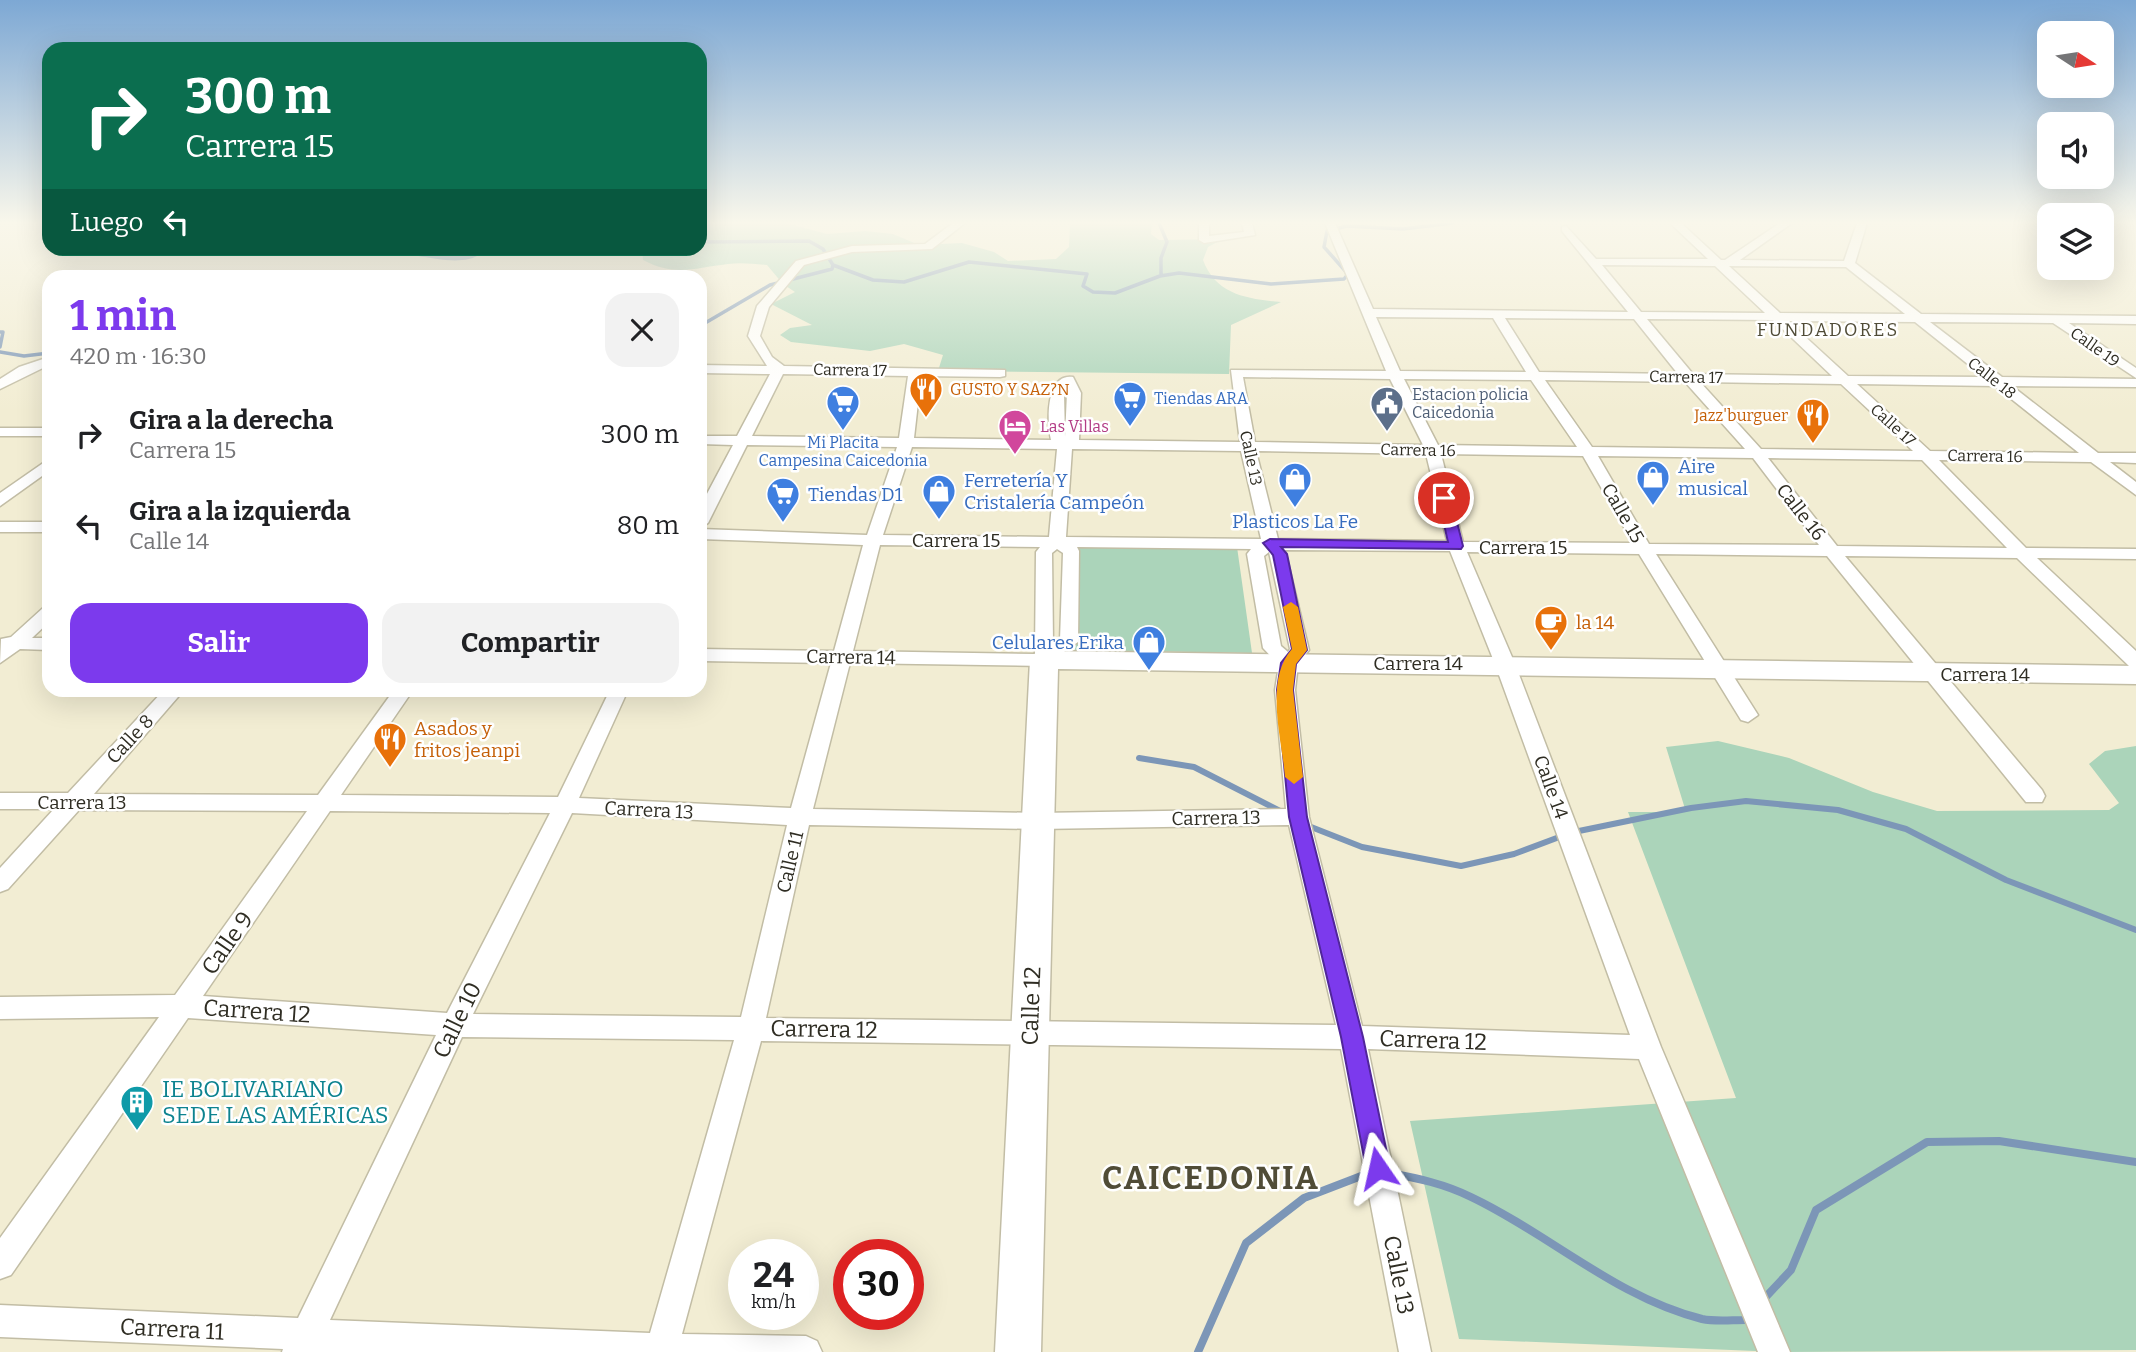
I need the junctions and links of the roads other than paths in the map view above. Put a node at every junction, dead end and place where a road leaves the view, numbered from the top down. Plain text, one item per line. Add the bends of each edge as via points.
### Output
1 (781, 286) edge
2 (1358, 286) edge
3 (1613, 286) edge
4 (1746, 286) edge
5 (1877, 286) edge
6 (1370, 313) junction
7 (1496, 313) junction
8 (1636, 314) junction
9 (1776, 316) junction
10 (1915, 317) junction
11 (2055, 319) junction
12 (2136, 320) edge
13 (42, 363) edge
14 (707, 369) edge
15 (779, 369) junction
16 (915, 372) junction
17 (1000, 373) dead end
18 (1236, 373) joint
19 (2136, 374) edge
20 (1395, 375) junction
21 (1534, 375) junction
22 (1688, 377) junction
23 (1842, 379) junction
24 (1995, 382) junction
25 (2136, 383) edge
26 (0, 385) edge
27 (0, 432) edge
28 (42, 432) edge
29 (707, 440) edge
30 (745, 440) junction
31 (906, 443) junction
32 (1065, 445) junction
33 (1248, 447) junction
34 (1433, 450) junction
35 (1588, 452) junction
36 (1756, 452) junction
37 (1926, 455) junction
38 (2097, 457) junction
39 (2136, 458) edge
40 (42, 469) edge
41 (2136, 490) edge
42 (0, 501) edge
43 (707, 510) edge
44 (0, 527) edge
45 (42, 527) edge
46 (707, 534) edge
47 (873, 540) junction
48 (1057, 540) junction
49 (1270, 543) junction
50 (1456, 546) junction
51 (1643, 547) junction
52 (1832, 551) junction
53 (2020, 551) junction
54 (2136, 554) edge
55 (42, 617) edge
56 (7, 643) edge
57 (42, 644) edge
58 (707, 655) edge
59 (0, 657) edge
60 (842, 657) junction
61 (1044, 660) junction
62 (2136, 662) edge
63 (1289, 663) junction
64 (1505, 664) junction
65 (1719, 669) junction
66 (1933, 674) junction
67 (2136, 675) edge
68 (168, 697) edge
69 (399, 697) edge
70 (616, 697) edge
71 (1748, 715) dead end
72 (2034, 796) dead end
73 (0, 801) edge
74 (71, 802) junction
75 (324, 802) junction
76 (565, 805) junction
77 (800, 817) junction
78 (1298, 817) junction
79 (1038, 821) junction
80 (0, 883) edge
81 (183, 1006) junction
82 (0, 1008) edge
83 (454, 1025) junction
84 (751, 1028) junction
85 (1030, 1033) junction
86 (1352, 1037) junction
87 (1648, 1047) junction
88 (0, 1265) edge
89 (0, 1321) edge
90 (302, 1344) edge
91 (662, 1351) edge
92 (806, 1352) edge
93 (1018, 1352) edge
94 (1415, 1352) edge
95 (1774, 1352) edge

1 - 15 street via 764,306 754,336 767,359
2 - 6 street, Calle 14
3 - 8 street, Calle 16
4 - 9 street, Calle 17
5 - 10 street, Calle 18
6 - 7 street
6 - 20 street, Calle 14
7 - 8 street
7 - 21 street, Calle 15
8 - 9 street
8 - 22 street, Calle 16
9 - 10 street
9 - 23 street, Calle 17
10 - 11 street
10 - 24 street, Calle 18
11 - 12 street
11 - 19 street, Calle 19
13 - 26 street
14 - 15 street, Carrera 17
15 - 16 street, Carrera 17
15 - 30 street
16 - 17 street, Carrera 17
16 - 31 street, Calle 11
18 - 20 street, Carrera 17
18 - 33 street, Calle 13
20 - 21 street, Carrera 17
20 - 34 street, Calle 14
21 - 22 street, Carrera 17
21 - 35 street, Calle 15
22 - 23 street, Carrera 17
22 - 36 street, Calle 16
23 - 24 street, Carrera 17
23 - 37 street, Calle 17
24 - 25 street, Carrera 17
24 - 38 street, Calle 18
27 - 28 street
29 - 30 street, Carrera 16
30 - 31 street, Carrera 16
30 - 43 street
31 - 32 street, Carrera 16
31 - 47 street, Calle 11
32 - 33 street, Carrera 16
32 - 48 street, Calle 12
33 - 34 street, Carrera 16
33 - 49 street, Calle 13
34 - 35 street, Carrera 16
34 - 50 street, Calle 14
35 - 36 street, Carrera 16
35 - 51 street, Calle 15
36 - 37 street, Carrera 16
36 - 52 street, Calle 16
37 - 38 street, Carrera 16
37 - 53 street, Calle 17
38 - 39 street, Carrera 16
38 - 41 street, Calle 18
40 - 42 street
44 - 45 street
46 - 47 street, Carrera 15
47 - 48 street, Carrera 15
47 - 60 street, Calle 11
48 - 49 street, Carrera 15
48 - 61 street, Calle 12 via 1044,552
48 - 61 street via 1071,551 1069,642
49 - 50 street, Carrera 15
49 - 63 street, Calle 13 via 1280,554 1300,650
49 - 63 street via 1255,554 1272,648
50 - 51 street, Carrera 15
50 - 64 street, Calle 14
51 - 52 street, Carrera 15
51 - 65 street, Calle 15
52 - 53 street, Carrera 15
52 - 66 street, Calle 16
53 - 54 street, Carrera 15
53 - 62 street, Calle 17
55 - 56 street
56 - 57 street
56 - 59 street
58 - 60 street, Carrera 14
60 - 61 street, Carrera 14
60 - 77 street, Calle 11
61 - 63 main road, Carrera 14
61 - 79 main road, Calle 12
63 - 64 main road, Carrera 14
63 - 78 street, Calle 13 via 1285,690
64 - 65 main road, Carrera 14
64 - 87 street, Calle 14
65 - 66 main road, Carrera 14
65 - 71 street, Calle 15
66 - 67 main road, Carrera 14
66 - 72 street, Calle 16
68 - 74 street, Calle 8
69 - 75 street, Calle 9
70 - 76 street, Calle 10
73 - 74 street, Carrera 13
74 - 75 street, Carrera 13
74 - 80 street, Calle 8
75 - 76 street, Carrera 13
75 - 81 street, Calle 9
76 - 77 street, Carrera 13
76 - 83 street, Calle 10
77 - 79 street, Carrera 13
77 - 84 street, Calle 11
78 - 79 street, Carrera 13
78 - 86 street, Calle 13
79 - 85 main road, Calle 12
81 - 82 street, Carrera 12
81 - 83 street, Carrera 12
81 - 88 street, Calle 9
83 - 84 street, Carrera 12
83 - 90 street, Calle 10
84 - 85 street, Carrera 12
84 - 91 street, Calle 11
85 - 86 street, Carrera 12
85 - 93 main road, Calle 12
86 - 87 street, Carrera 12
86 - 94 street, Calle 13
87 - 95 street, Calle 14
89 - 90 street, Carrera 11
90 - 91 street, Carrera 11
91 - 92 street, Carrera 11

